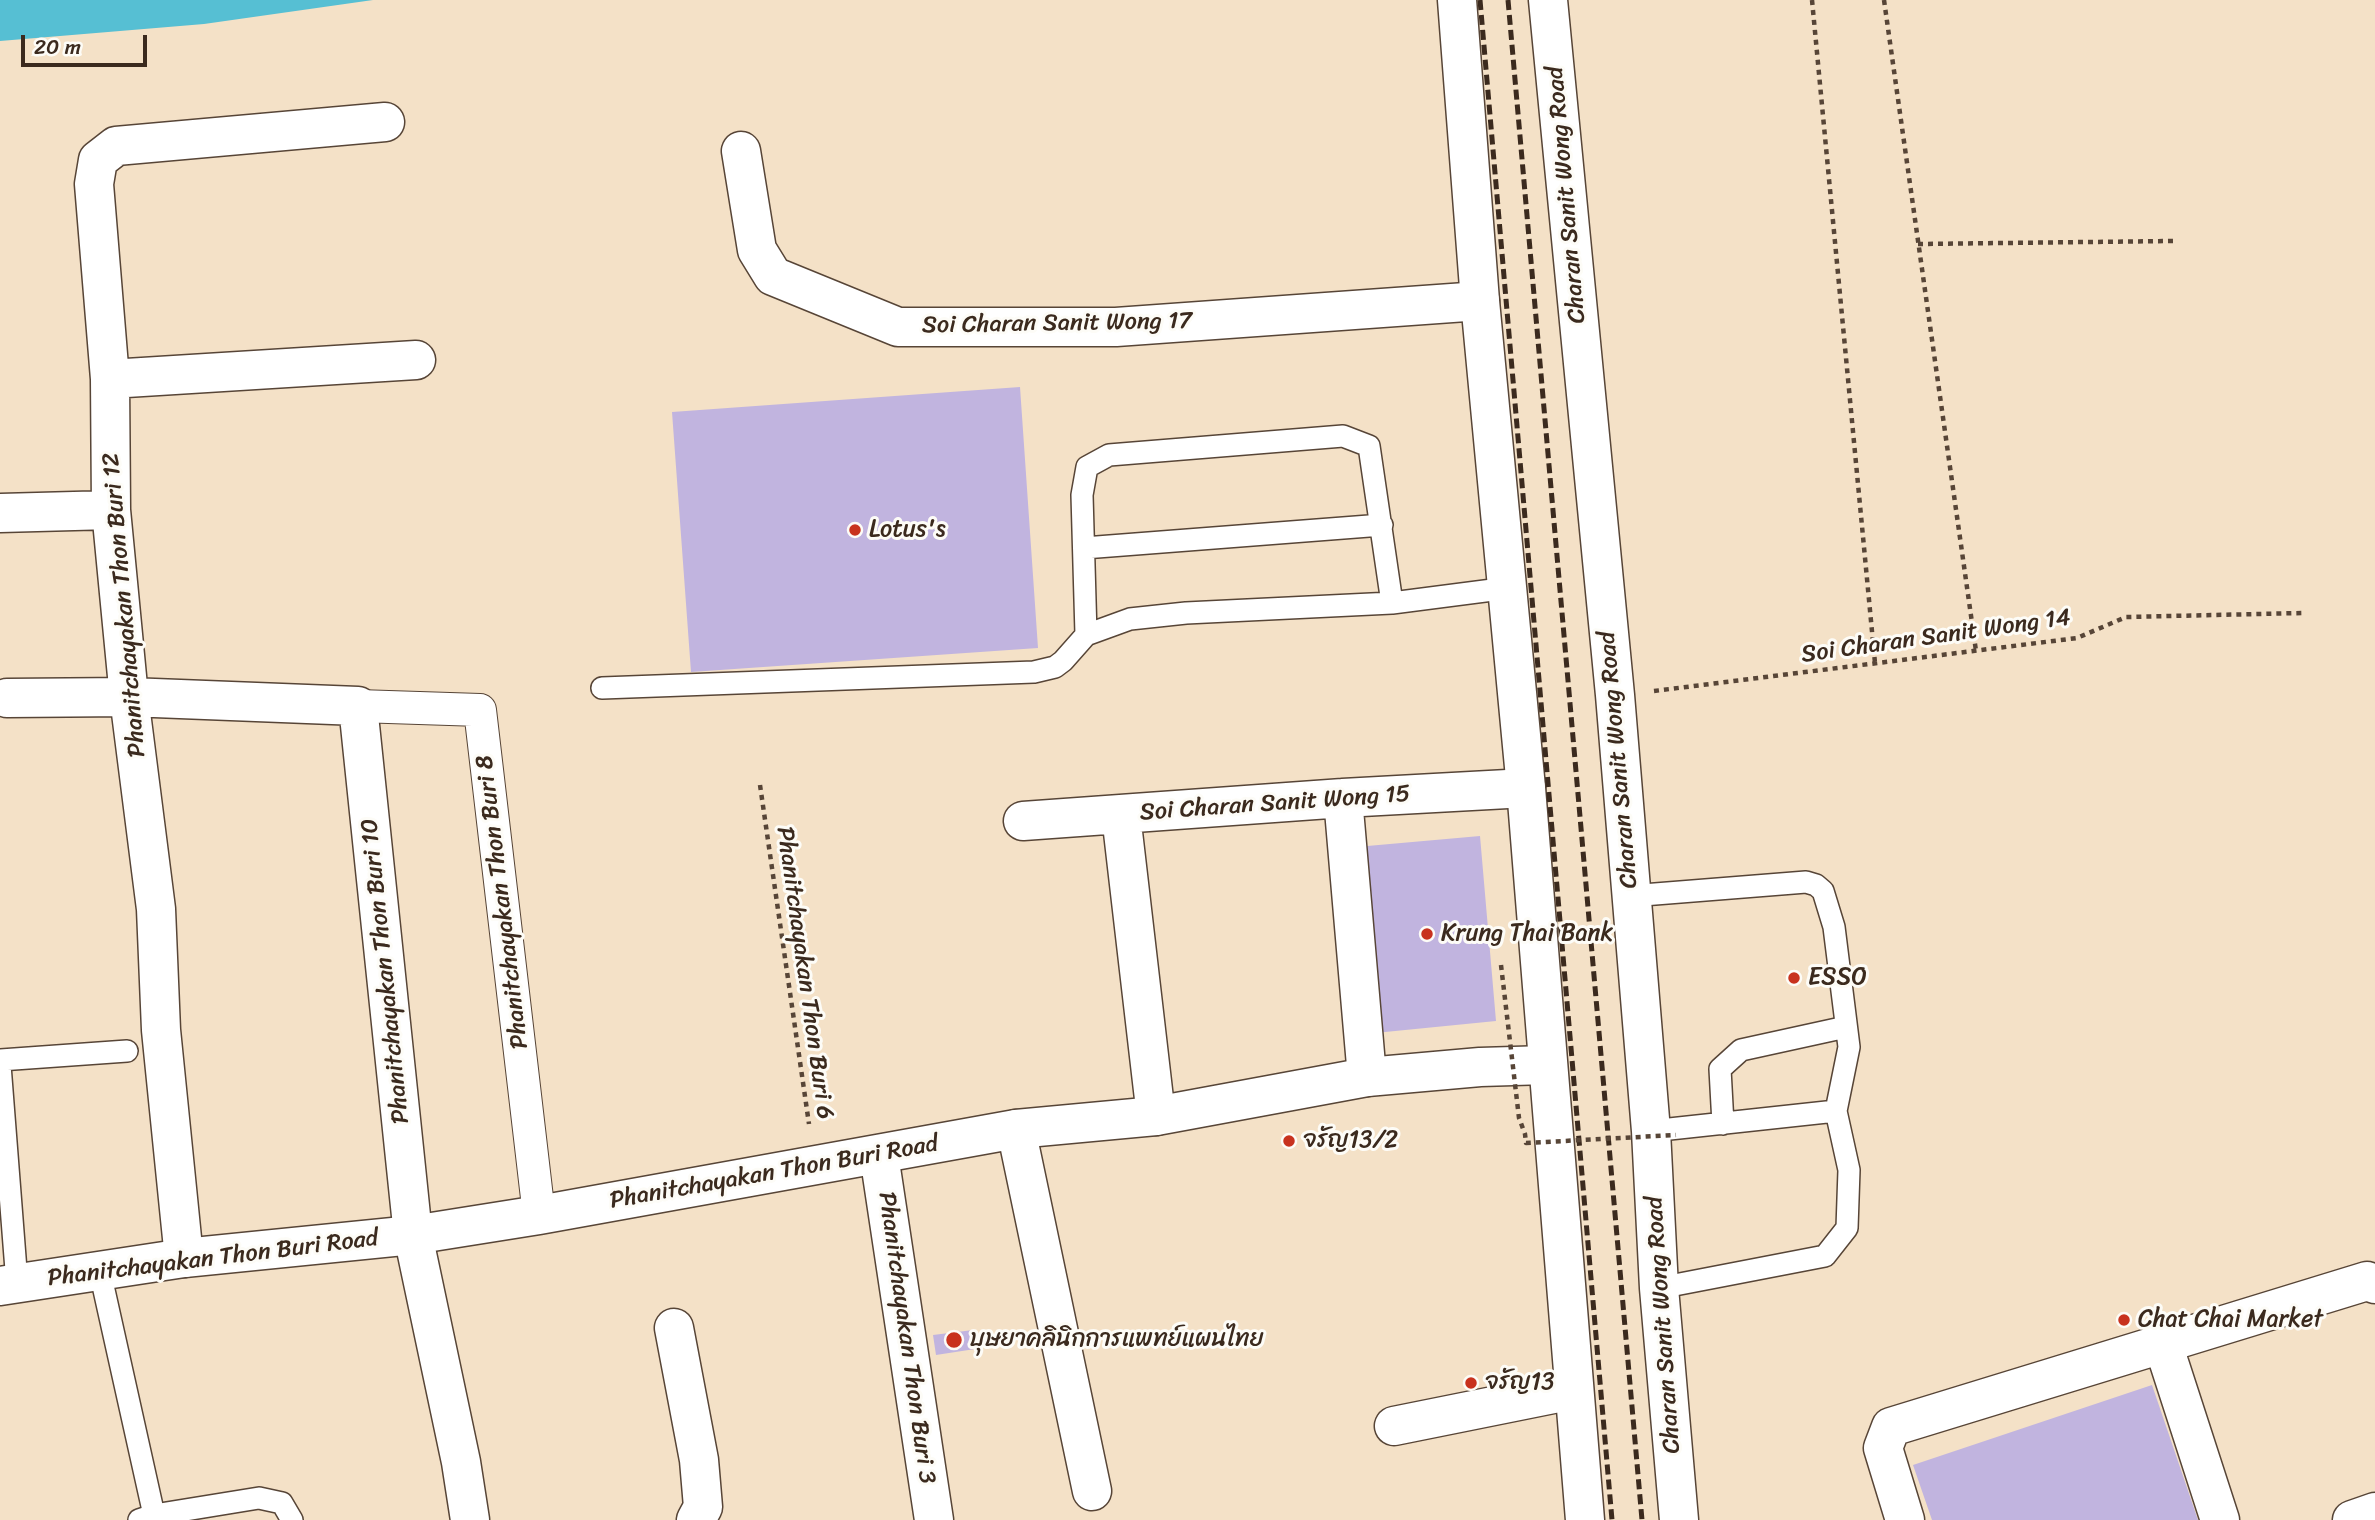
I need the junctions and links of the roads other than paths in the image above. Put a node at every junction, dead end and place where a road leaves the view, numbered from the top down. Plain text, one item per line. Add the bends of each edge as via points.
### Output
1 (1457, 0) edge
2 (1548, 0) edge
3 (385, 122) dead end
4 (741, 151) dead end
5 (1480, 301) junction
6 (416, 360) dead end
7 (110, 379) junction
8 (111, 510) junction
9 (0, 513) edge
10 (1382, 525) junction
11 (1084, 548) junction
12 (1508, 588) junction
13 (1392, 603) junction
14 (1086, 635) junction
15 (602, 688) dead end
16 (129, 697) junction
17 (7, 698) dead end
18 (358, 706) junction
19 (1526, 788) junction
20 (1343, 798) junction
21 (1121, 815) junction
22 (1023, 821) dead end
23 (1630, 896) junction
24 (1846, 1027) junction
25 (127, 1051) dead end
26 (0, 1060) edge
27 (0, 1065) edge
28 (1547, 1065) junction
29 (1367, 1077) junction
30 (1836, 1111) junction
31 (1156, 1115) junction
32 (1723, 1124) junction
33 (1016, 1129) junction
34 (1663, 1133) junction
35 (879, 1155) junction
36 (539, 1215) junction
37 (413, 1235) junction
38 (184, 1258) junction
39 (100, 1272) junction
40 (2375, 1284) edge
41 (9, 1285) edge
42 (1659, 1288) junction
43 (674, 1328) dead end
44 (2163, 1344) junction
45 (1573, 1390) junction
46 (1394, 1426) dead end
47 (1092, 1492) dead end
48 (2375, 1512) edge
49 (147, 1518) edge
50 (292, 1520) edge
51 (470, 1520) edge
52 (696, 1520) edge
53 (933, 1520) edge
54 (1585, 1520) edge
55 (1679, 1520) edge
56 (1905, 1520) edge
57 (2220, 1520) edge
58 (2353, 1520) edge

1 - 5 street
2 - 23 street, Charan Sanit Wong Road
3 - 7 street, Phanitchayakan Thon Buri 12 via 116,146 98,160 94,184
4 - 5 street, Soi Charan Sanit Wong 17 via 757,250 773,276 898,327 1116,327
5 - 12 street
6 - 7 street
7 - 8 street, Phanitchayakan Thon Buri 12
8 - 9 street
8 - 16 street, Phanitchayakan Thon Buri 12
10 - 11 lane
10 - 11 lane via 1369,446 1343,436 1109,454 1087,467 1082,495
10 - 13 lane
11 - 14 lane
12 - 13 lane
12 - 19 street
13 - 14 lane via 1130,619
14 - 15 lane via 1055,667 1034,672
16 - 17 street
16 - 18 street
16 - 38 street, Phanitchayakan Thon Buri 12 via 156,909 161,1030
18 - 36 street, Phanitchayakan Thon Buri 8 via 480,710
18 - 37 street, Phanitchayakan Thon Buri 10
19 - 20 street, Soi Charan Sanit Wong 15
19 - 28 street
20 - 21 street, Soi Charan Sanit Wong 15
20 - 29 street
21 - 22 street, Soi Charan Sanit Wong 15
21 - 31 street
23 - 24 lane via 1816,885 1823,891 1834,927
23 - 34 street, Charan Sanit Wong Road
24 - 30 lane via 1849,1047
24 - 32 lane via 1741,1050 1720,1069
25 - 26 lane
27 - 41 lane
28 - 29 street, Phanitchayakan Thon Buri Road
28 - 45 street
29 - 31 street, Phanitchayakan Thon Buri Road
30 - 32 lane
30 - 42 lane via 1849,1170 1847,1228 1825,1256
31 - 33 street, Phanitchayakan Thon Buri Road
32 - 34 lane
33 - 35 street, Phanitchayakan Thon Buri Road
33 - 47 street
34 - 42 street, Charan Sanit Wong Road
35 - 36 street, Phanitchayakan Thon Buri Road
35 - 53 street, Phanitchayakan Thon Buri 3
36 - 37 street, Phanitchayakan Thon Buri Road
37 - 38 street, Phanitchayakan Thon Buri Road
37 - 51 street, Phanitchayakan Thon Buri 10
38 - 39 street, Phanitchayakan Thon Buri Road
39 - 41 street, Phanitchayakan Thon Buri Road
39 - 49 lane
40 - 44 street via 2367,1281
42 - 55 street, Charan Sanit Wong Road
43 - 52 street via 699,1460 703,1507
44 - 56 street via 1891,1427 1883,1448
44 - 57 street
45 - 46 street
45 - 54 street
48 - 58 street
49 - 50 lane via 259,1498 282,1503

